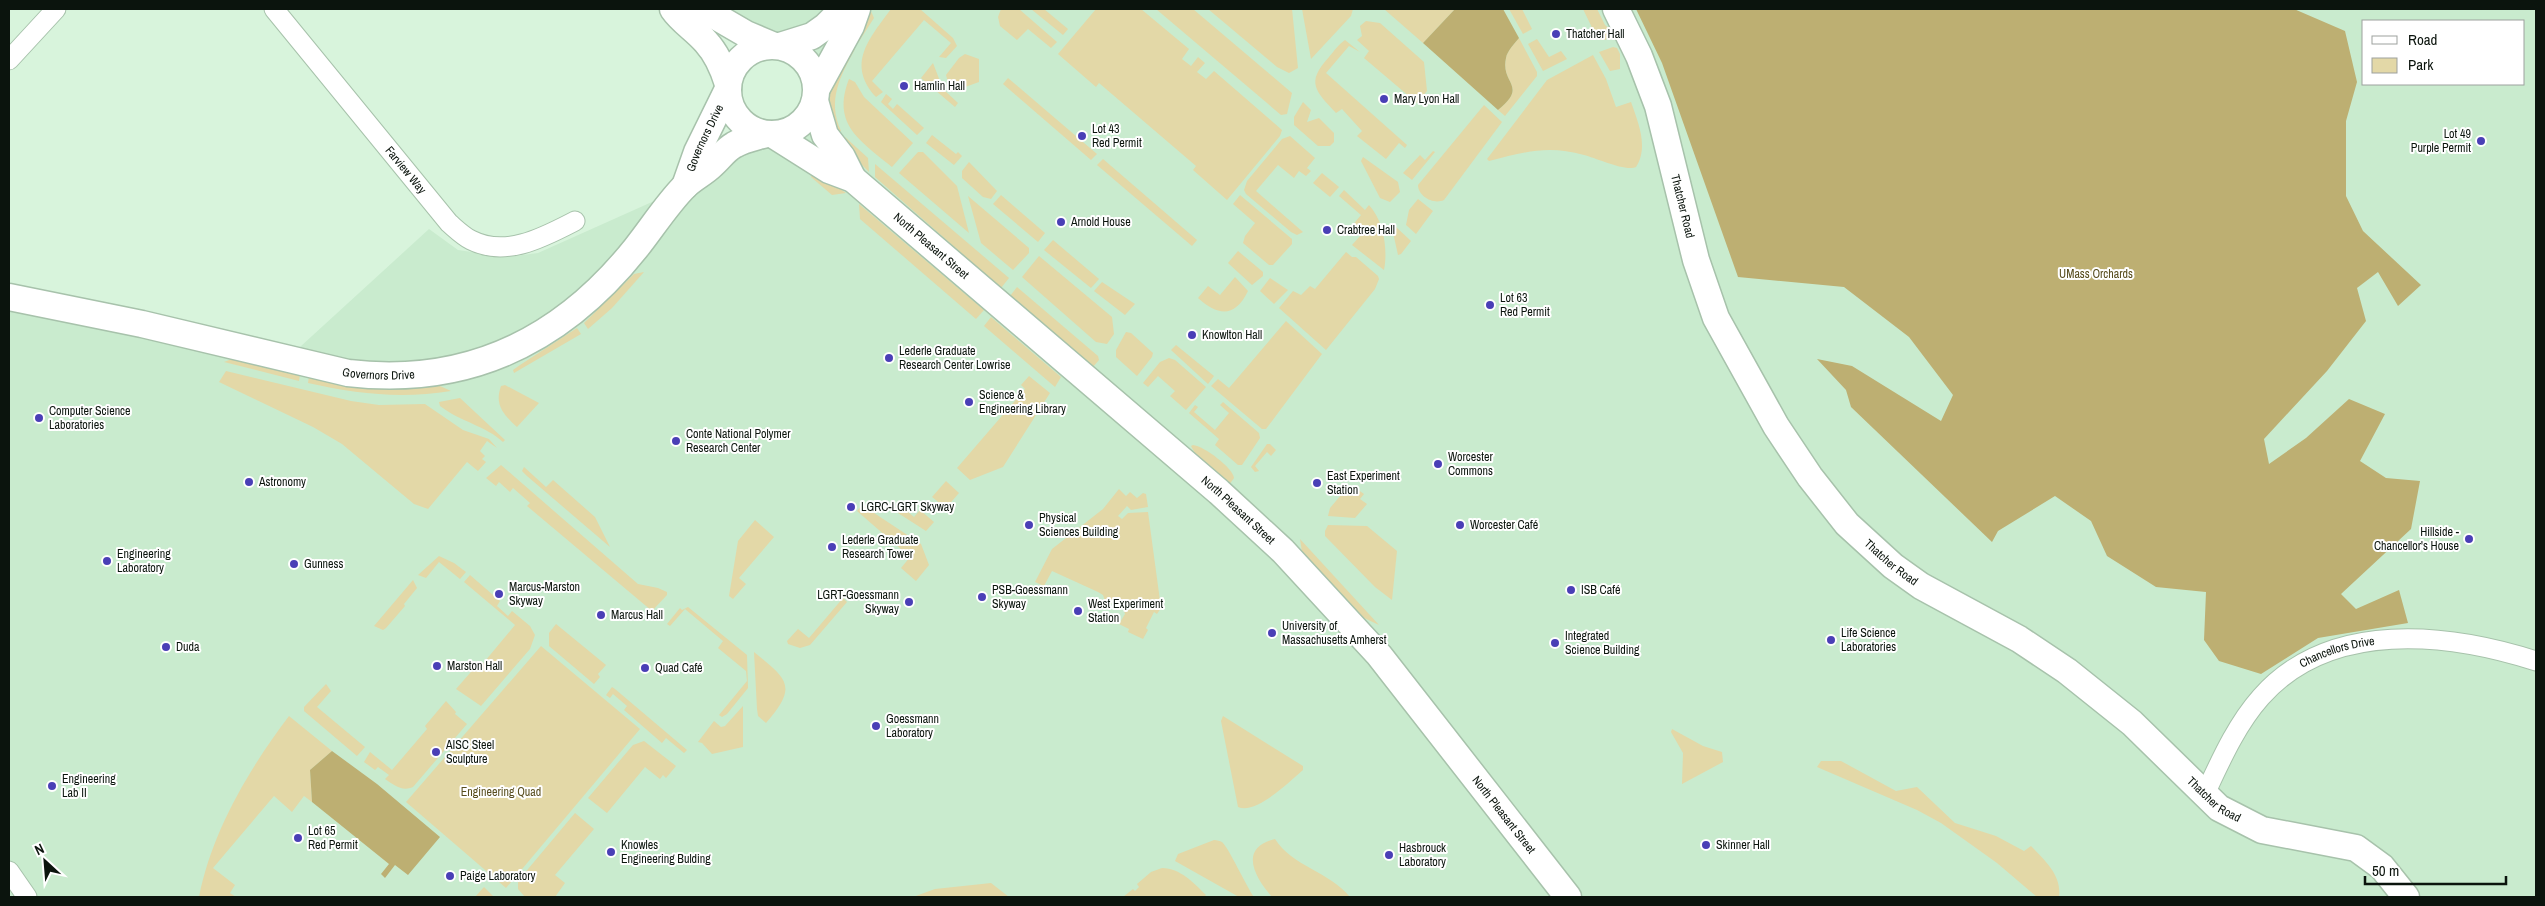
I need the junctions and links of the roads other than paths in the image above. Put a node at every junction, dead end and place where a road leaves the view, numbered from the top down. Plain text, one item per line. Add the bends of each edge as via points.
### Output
1 (56, 9) edge
2 (274, 9) edge
3 (672, 9) edge
4 (703, 9) edge
5 (842, 9) edge
6 (857, 9) edge
7 (1616, 9) edge
8 (776, 45) junction
9 (9, 60) edge
10 (728, 86) junction
11 (816, 95) junction
12 (769, 134) junction
13 (853, 179) junction
14 (685, 186) junction
15 (575, 221) dead end
16 (9, 297) edge
17 (2536, 661) edge
18 (2204, 796) junction
19 (9, 871) edge
20 (27, 897) edge
21 (1568, 897) edge
22 (2406, 897) edge

1 - 9 street
2 - 15 street, Farview Way via 449,223 471,240 497,247 521,245 543,238
3 - 10 main road via 706,42 724,68
4 - 8 main road via 746,34
5 - 8 main road via 812,36
6 - 11 main road
7 - 18 main road, Thatcher Road via 1658,106 1696,260 1716,318 1776,426 1810,477 1847,524 1893,566 1937,596 2018,639 2066,671 2132,723
8 - 10 main road via 750,52 741,59
8 - 11 main road via 794,51 806,60 813,72
10 - 12 main road via 733,110 741,121
10 - 14 main road, Governors Drive
11 - 12 main road via 805,120 795,128
11 - 13 main road, North Pleasant Street via 825,135 842,157
12 - 13 main road, North Pleasant Street via 829,170
12 - 14 main road, Governors Drive via 735,144
13 - 21 main road, North Pleasant Street via 1219,492 1283,551 1378,656
14 - 16 main road, Governors Drive via 611,278 572,315 499,355 447,370 380,377 348,373 142,324
17 - 18 street, Chancellors Drive via 2451,640 2415,638 2363,643 2319,656 2290,672 2262,696 2240,726
18 - 22 main road, Thatcher Road via 2229,815 2262,830 2356,848 2382,867
19 - 20 street

